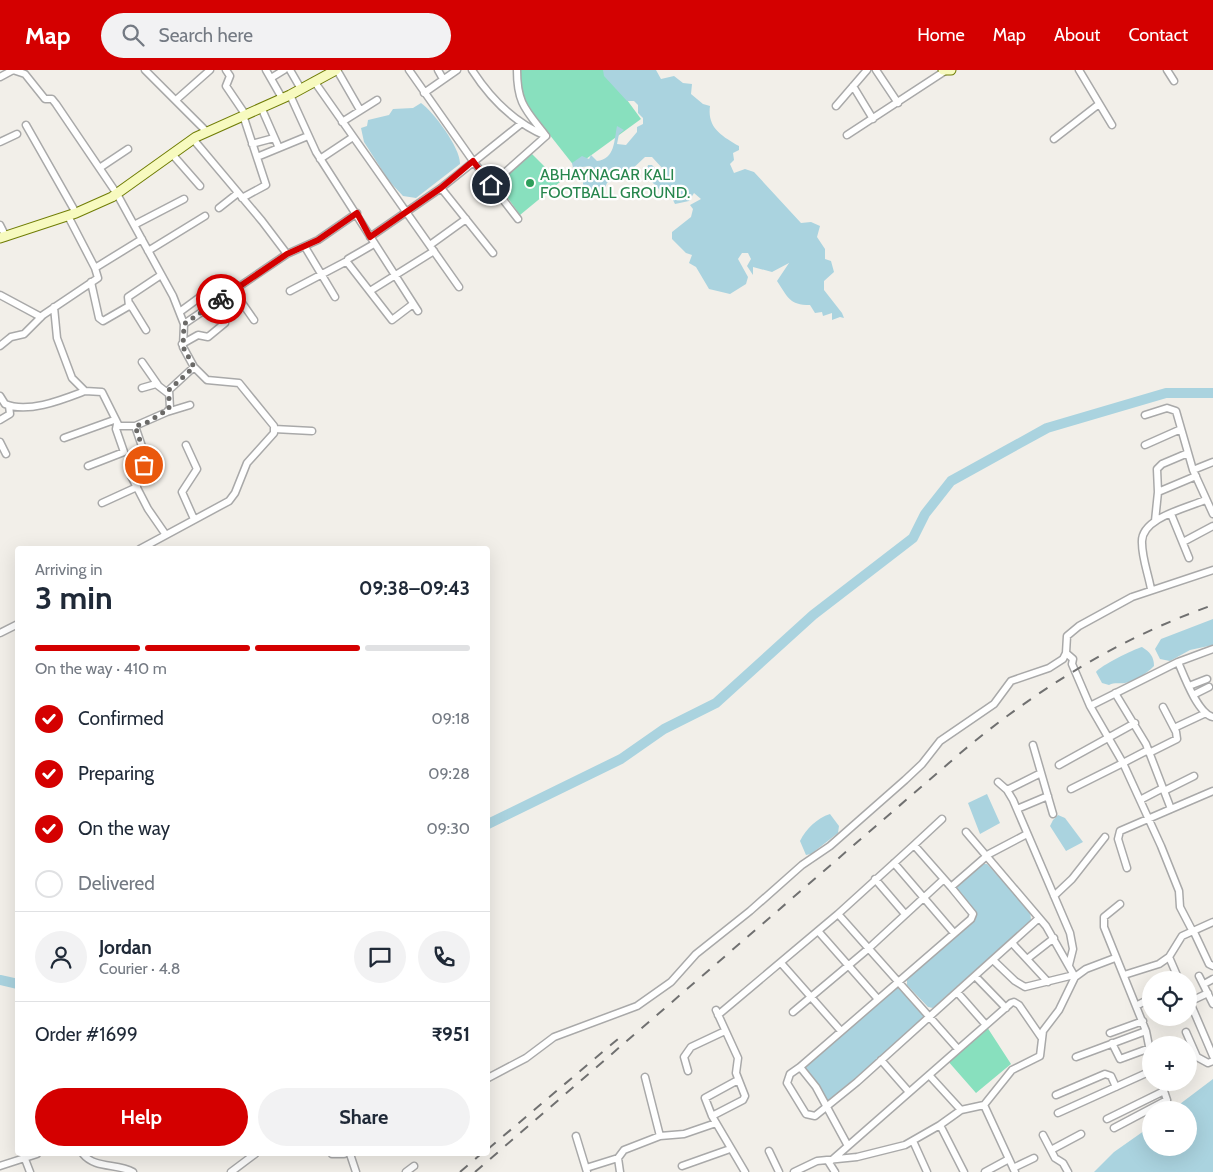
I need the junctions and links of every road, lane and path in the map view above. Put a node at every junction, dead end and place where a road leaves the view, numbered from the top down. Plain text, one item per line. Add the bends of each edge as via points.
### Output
1 (13, 70) edge
2 (210, 70) edge
3 (226, 70) edge
4 (266, 70) edge
5 (284, 70) edge
6 (290, 70) edge
7 (336, 70) edge
8 (409, 70) edge
9 (438, 70) edge
10 (457, 70) edge
11 (472, 70) edge
12 (517, 70) edge
13 (867, 70) edge
14 (876, 70) edge
15 (946, 70) edge
16 (1079, 70) edge
17 (1167, 70) edge
18 (150, 72) edge
19 (1, 74) edge
20 (271, 78) junction
21 (443, 79) junction
22 (314, 81) junction
23 (1174, 81) dead end
24 (853, 86) junction
25 (301, 89) junction
26 (424, 93) junction
27 (286, 96) junction
28 (176, 100) junction
29 (377, 100) dead end
30 (898, 103) junction
31 (1099, 104) junction
32 (836, 106) dead end
33 (261, 107) junction
34 (360, 110) junction
35 (244, 115) junction
36 (874, 119) junction
37 (342, 122) junction
38 (522, 123) junction
39 (26, 125) dead end
40 (1112, 125) dead end
41 (207, 132) junction
42 (17, 134) dead end
43 (847, 135) dead end
44 (308, 136) junction
45 (353, 136) junction
46 (547, 136) junction
47 (274, 138) junction
48 (1054, 139) dead end
49 (193, 140) junction
50 (0, 142) edge
51 (252, 144) junction
52 (279, 148) junction
53 (128, 149) dead end
54 (172, 154) junction
55 (257, 157) junction
56 (320, 159) junction
57 (473, 161) junction
58 (101, 168) junction
59 (491, 185) junction
60 (200, 186) dead end
61 (441, 188) junction
62 (117, 194) junction
63 (240, 195) junction
64 (184, 199) dead end
65 (219, 208) dead end
66 (406, 211) junction
67 (357, 213) junction
68 (72, 214) junction
69 (205, 216) dead end
70 (518, 219) dead end
71 (466, 220) junction
72 (0, 225) edge
73 (134, 225) junction
74 (370, 237) junction
75 (3, 238) edge
76 (142, 239) junction
77 (374, 244) junction
78 (305, 247) junction
79 (432, 248) junction
80 (148, 251) junction
81 (493, 253) dead end
82 (287, 254) junction
83 (347, 261) junction
84 (95, 268) junction
85 (321, 273) junction
86 (161, 275) junction
87 (395, 276) junction
88 (91, 282) junction
89 (459, 287) dead end
90 (232, 291) junction
91 (290, 291) dead end
92 (370, 292) junction
93 (0, 295) edge
94 (335, 297) dead end
95 (130, 304) junction
96 (413, 304) junction
97 (54, 307) junction
98 (181, 311) junction
99 (418, 311) dead end
100 (40, 317) junction
101 (254, 320) dead end
102 (225, 323) dead end
103 (184, 324) junction
104 (146, 330) dead end
105 (182, 344) junction
106 (0, 346) edge
107 (142, 362) dead end
108 (194, 367) junction
109 (158, 385) junction
110 (142, 388) dead end
111 (85, 391) junction
112 (169, 394) junction
113 (0, 396) edge
114 (190, 405) dead end
115 (9, 406) junction
116 (167, 412) junction
117 (1145, 415) dead end
118 (0, 420) edge
119 (116, 422) junction
120 (135, 426) junction
121 (274, 429) junction
122 (1181, 429) junction
123 (312, 431) dead end
124 (64, 438) dead end
125 (0, 442) edge
126 (186, 445) dead end
127 (1145, 445) dead end
128 (1188, 453) junction
129 (6, 454) dead end
130 (1213, 462) edge
131 (88, 466) dead end
132 (1194, 473) junction
133 (136, 487) junction
134 (1158, 492) junction
135 (1205, 500) junction
136 (102, 503) dead end
137 (1170, 514) junction
138 (1213, 514) edge
139 (194, 519) junction
140 (1155, 521) junction
141 (1213, 526) edge
142 (166, 535) junction
143 (1182, 542) junction
144 (146, 546) edge
145 (1189, 558) dead end
146 (1213, 570) edge
147 (1151, 589) junction
148 (15, 626) edge
149 (0, 633) edge
150 (1213, 649) edge
151 (1066, 654) junction
152 (1178, 662) junction
153 (1207, 678) dead end
154 (1189, 686) junction
155 (1209, 687) dead end
156 (1115, 693) junction
157 (1193, 695) junction
158 (1090, 706) junction
159 (1163, 707) dead end
160 (1206, 713) junction
161 (1213, 717) edge
162 (1135, 723) junction
163 (1174, 728) junction
164 (1110, 738) junction
165 (1033, 745) dead end
166 (1149, 752) junction
167 (1123, 763) junction
168 (1059, 765) dead end
169 (1041, 773) junction
170 (1194, 776) dead end
171 (998, 782) dead end
172 (1071, 789) dead end
173 (1163, 789) junction
174 (1007, 790) junction
175 (1213, 792) edge
176 (1048, 796) junction
177 (1140, 800) junction
178 (1017, 809) junction
179 (1171, 809) junction
180 (1053, 814) dead end
181 (942, 819) dead end
182 (1149, 819) junction
183 (966, 832) dead end
184 (1027, 834) junction
185 (1105, 837) dead end
186 (914, 845) junction
187 (986, 857) junction
188 (894, 863) junction
189 (1127, 868) dead end
190 (875, 879) junction
191 (944, 879) junction
192 (951, 887) junction
193 (1054, 896) junction
194 (924, 897) junction
195 (1120, 904) dead end
196 (838, 914) junction
197 (906, 914) junction
198 (1039, 918) junction
199 (1213, 922) edge
200 (1192, 930) junction
201 (818, 931) junction
202 (954, 933) junction
203 (1054, 938) junction
204 (1012, 943) junction
205 (868, 949) junction
206 (1169, 956) junction
207 (1115, 958) junction
208 (1027, 959) junction
209 (993, 960) junction
210 (781, 963) junction
211 (1069, 965) junction
212 (848, 966) junction
213 (1213, 966) edge
214 (1175, 971) edge
215 (1124, 975) junction
216 (976, 976) junction
217 (1075, 976) junction
218 (1199, 976) dead end
219 (1213, 979) edge
220 (897, 982) junction
221 (1048, 982) junction
222 (1204, 984) junction
223 (957, 992) junction
224 (1208, 994) junction
225 (811, 997) junction
226 (876, 998) junction
227 (1197, 999) edge
228 (1142, 1003) edge
229 (1213, 1004) edge
230 (1136, 1006) junction
231 (1006, 1008) junction
232 (793, 1012) dead end
233 (929, 1016) junction
234 (1142, 1019) edge
235 (1197, 1020) edge
236 (1142, 1021) edge
237 (986, 1025) junction
238 (1144, 1026) edge
239 (725, 1031) junction
240 (840, 1031) junction
241 (1146, 1031) junction
242 (1186, 1032) dead end
243 (1110, 1033) dead end
244 (1041, 1036) junction
245 (1147, 1036) edge
246 (1112, 1043) junction
247 (958, 1049) junction
248 (1142, 1054) edge
249 (1213, 1056) edge
250 (1076, 1057) dead end
251 (881, 1060) junction
252 (1213, 1061) edge
253 (800, 1066) junction
254 (688, 1071) dead end
255 (929, 1075) junction
256 (1142, 1075) edge
257 (490, 1077) edge
258 (645, 1077) dead end
259 (738, 1080) junction
260 (1116, 1087) junction
261 (1164, 1091) joint
262 (909, 1092) junction
263 (1056, 1095) dead end
264 (984, 1105) junction
265 (827, 1108) junction
266 (961, 1110) junction
267 (1058, 1113) dead end
268 (712, 1116) junction
269 (1107, 1119) dead end
270 (716, 1123) junction
271 (940, 1125) junction
272 (1114, 1128) dead end
273 (1081, 1134) dead end
274 (1043, 1135) dead end
275 (576, 1136) dead end
276 (660, 1136) junction
277 (913, 1141) junction
278 (848, 1146) junction
279 (730, 1148) junction
280 (1051, 1150) junction
281 (769, 1151) dead end
282 (32, 1156) edge
283 (86, 1156) edge
284 (253, 1156) edge
285 (351, 1156) edge
286 (618, 1158) junction
287 (1034, 1158) dead end
288 (25, 1159) junction
289 (1009, 1159) junction
290 (830, 1160) junction
291 (0, 1166) edge
292 (414, 1166) dead end
293 (682, 1166) dead end
294 (355, 1169) edge
295 (586, 1170) edge
296 (995, 1170) edge
297 (1014, 1170) edge
298 (30, 1172) edge
299 (133, 1172) edge
300 (231, 1172) edge
301 (406, 1172) edge
302 (620, 1172) edge
303 (745, 1172) edge
304 (779, 1172) edge
305 (796, 1172) edge
306 (834, 1172) edge
307 (927, 1172) edge
308 (964, 1172) edge
309 (985, 1172) edge
310 (1068, 1172) edge

1 - 19 street
1 - 58 street via 24,74 45,99 53,100
2 - 28 street
3 - 35 street via 230,76 226,86
4 - 20 street
5 - 20 street
6 - 25 street
7 - 22 main road
7 - 34 street
8 - 26 street
9 - 21 street
10 - 21 street
11 - 38 street via 493,98
12 - 46 street via 520,101
13 - 24 street
14 - 30 street
15 - 30 street
16 - 31 street
17 - 23 street
18 - 28 street
20 - 27 street
21 - 26 street
22 - 25 main road
22 - 37 street
24 - 32 street
24 - 36 street
25 - 27 main road
26 - 57 street
27 - 33 main road
27 - 44 street
28 - 41 street
29 - 34 street
30 - 36 street
31 - 40 street
31 - 48 street
33 - 35 main road
33 - 47 street
34 - 37 street
35 - 41 main road
35 - 51 street
36 - 43 street
37 - 45 street
38 - 46 street
38 - 57 street
39 - 68 street
41 - 49 main road
42 - 50 street
44 - 52 street
44 - 56 street
45 - 56 street
45 - 66 street
46 - 59 street
47 - 51 street
47 - 52 street
49 - 54 main road
49 - 63 street
51 - 55 street
52 - 55 street
53 - 58 street
54 - 60 street
54 - 62 main road
55 - 63 street via 265,186
56 - 67 street
57 - 59 street
57 - 61 street
58 - 62 street
59 - 70 street
61 - 66 street
61 - 71 street
62 - 68 main road
62 - 73 street
63 - 65 street
63 - 82 street
64 - 73 street
66 - 74 street
66 - 79 street
67 - 74 street
67 - 78 street
68 - 75 main road
68 - 84 street
69 - 80 street
71 - 79 street
71 - 81 street
72 - 75 street
73 - 76 street
74 - 77 street
76 - 80 street
76 - 84 street
77 - 83 street
77 - 87 street
78 - 82 street
78 - 85 street
79 - 87 street
79 - 89 street
80 - 86 street
82 - 90 street
83 - 85 street
83 - 92 street
84 - 88 street via 98,278
85 - 91 street
85 - 94 street
86 - 95 street via 128,297
86 - 98 street
87 - 92 street
87 - 96 street
88 - 95 street via 101,321
88 - 97 street
90 - 98 street via 222,281
90 - 101 street
90 - 103 street
92 - 96 street via 392,320
93 - 100 street
95 - 104 street
96 - 99 street
97 - 100 street
97 - 111 street via 57,338 72,378
98 - 103 street
100 - 106 street via 24,334 11,337
102 - 105 street via 209,337 198,335
103 - 105 street
105 - 108 street
107 - 109 street
108 - 112 street via 169,390
108 - 121 street via 207,380 239,383 271,420
109 - 110 street
109 - 112 street
111 - 115 street via 48,405
111 - 119 street via 102,392
112 - 116 street via 170,408
113 - 115 street
114 - 116 street
115 - 118 street via 10,414
116 - 120 street
117 - 122 street via 1172,408
119 - 120 street
119 - 124 street
119 - 131 street via 124,452
120 - 133 street via 147,461 132,474
121 - 123 street
121 - 139 street via 247,463 232,498
122 - 127 street
122 - 128 street
125 - 129 street
126 - 139 street via 197,468 182,494
128 - 132 street
128 - 134 street via 1159,466 1156,473
130 - 132 street
132 - 134 street
132 - 135 street
133 - 136 street
133 - 142 street
134 - 140 street
135 - 137 street
135 - 138 street
137 - 140 street
137 - 143 street
139 - 142 street
140 - 147 street via 1142,536
141 - 143 street
142 - 144 street
143 - 145 street
146 - 147 street
147 - 151 street via 1070,633
148 - 149 street
150 - 152 street
151 - 158 street via 1073,659 1072,664
151 - 257 street via 1049,668 1011,680 994,704 940,740 905,780 830,846 802,864 696,954 671,982 646,1001 554,1037 526,1058
152 - 154 street
152 - 156 street
153 - 154 street
154 - 157 street
155 - 157 street
156 - 158 street
156 - 162 street
157 - 160 street
158 - 164 street
159 - 163 street
160 - 161 street
160 - 163 street
162 - 164 street
162 - 166 street
163 - 166 street via 1175,742
164 - 167 street
164 - 168 street
165 - 169 street
166 - 167 street
166 - 173 street
167 - 172 street
167 - 177 street
169 - 174 street
169 - 176 street
170 - 173 street
171 - 174 street
173 - 177 street
173 - 179 street
174 - 178 street
175 - 179 street
176 - 178 street
176 - 180 street
177 - 182 street
178 - 184 street
179 - 182 street
181 - 186 street
182 - 189 street via 1124,828 1118,834
182 - 200 street via 1179,891 1180,907
183 - 187 street
184 - 187 street
184 - 193 street
185 - 193 street via 1072,879
186 - 188 street
186 - 191 street
187 - 192 street
187 - 198 street
188 - 190 street
188 - 194 street
190 - 196 street
190 - 197 street
191 - 192 street
191 - 194 street
192 - 202 street via 973,914
193 - 211 street via 1073,942
194 - 197 street
194 - 202 street
195 - 207 street via 1108,913 1103,922
196 - 201 street
196 - 205 street
197 - 205 street
198 - 203 street
198 - 204 street
199 - 200 street
200 - 206 street via 1176,942
200 - 213 street
201 - 210 street
201 - 212 street
202 - 220 street
203 - 208 street
203 - 211 street
204 - 208 street
204 - 209 street
205 - 212 street
205 - 220 street
206 - 214 street
206 - 215 street via 1158,964
207 - 215 street
207 - 217 street
208 - 221 street
209 - 216 street
209 - 221 street via 1020,985 1031,987
210 - 225 street
210 - 239 street via 717,1013
211 - 217 street
212 - 225 street
212 - 226 street
215 - 230 street
216 - 223 street
216 - 231 street
217 - 221 street
217 - 244 street via 1059,1010
218 - 222 street
219 - 222 street
220 - 226 street
220 - 233 street
222 - 224 street
223 - 233 street
223 - 237 street
224 - 227 street
224 - 229 street
225 - 232 street
225 - 240 street
226 - 240 street
228 - 230 street
230 - 234 street
231 - 237 street
231 - 244 street via 1013,1002 1017,1004
233 - 247 street
233 - 251 street
235 - 249 street
236 - 243 street
237 - 247 street
238 - 241 street
239 - 254 street via 688,1050 684,1057
239 - 259 street via 738,1058
240 - 253 street
241 - 245 street
241 - 246 street
242 - 252 street via 1196,1058 1208,1063
244 - 264 street via 1040,1056 1012,1070
246 - 248 street via 1120,1059
246 - 250 street
247 - 255 street
251 - 262 street
251 - 265 street
253 - 265 street
253 - 265 street via 788,1078 787,1086 809,1116
255 - 262 street
255 - 266 street
256 - 260 street
258 - 276 street
259 - 268 street via 743,1100
259 - 268 street via 704,1098
260 - 263 street via 1111,1076 1105,1074
260 - 267 street
261 - 269 street
261 - 272 street via 1166,1100
262 - 278 street
264 - 266 street
264 - 289 street
265 - 278 street
266 - 271 street
268 - 270 street
270 - 276 street via 684,1134
270 - 279 street
271 - 277 street
271 - 308 street
273 - 280 street
274 - 280 street
275 - 295 street
276 - 286 street via 624,1150
277 - 290 street via 857,1157
277 - 307 street
278 - 290 street
279 - 293 street
279 - 303 street
280 - 310 street via 1054,1158 1063,1162
281 - 304 street
282 - 288 street
283 - 299 street via 93,1162
284 - 300 street
285 - 294 street
286 - 295 street
286 - 302 street
287 - 297 street
288 - 291 street
288 - 298 street
289 - 296 street
289 - 297 street
290 - 305 street via 817,1161
290 - 306 street
292 - 301 street
296 - 309 street

